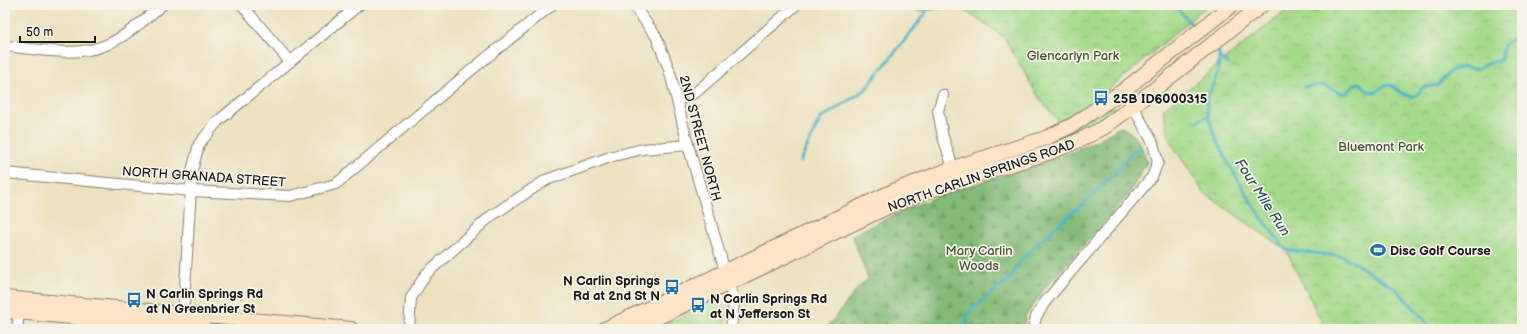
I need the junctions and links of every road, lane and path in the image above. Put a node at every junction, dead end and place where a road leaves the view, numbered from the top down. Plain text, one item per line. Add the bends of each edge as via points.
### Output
1 (162, 5) edge
2 (242, 5) edge
3 (359, 5) edge
4 (552, 5) edge
5 (633, 5) edge
6 (796, 5) edge
7 (1232, 5) edge
8 (1262, 5) edge
9 (5, 46) edge
10 (290, 62) junction
11 (1124, 90) junction
12 (943, 95) dead end
13 (678, 100) junction
14 (1133, 106) junction
15 (688, 145) junction
16 (5, 173) edge
17 (955, 174) junction
18 (192, 191) junction
19 (725, 278) junction
20 (5, 298) edge
21 (15, 307) edge
22 (183, 320) junction
23 (17, 329) edge
24 (205, 329) edge
25 (351, 329) edge
26 (409, 329) edge
27 (605, 329) edge
28 (634, 329) edge
29 (732, 329) edge
30 (1033, 329) edge

1 - 9 street via 134,28 106,45 80,52
2 - 10 street
3 - 10 street
4 - 18 street, NORTH GRANADA STREET via 336,184 290,196
5 - 13 street, 2ND STREET NORTH via 656,36
6 - 13 street via 695,93
7 - 11 main road, NORTH CARLIN SPRINGS ROAD
8 - 14 main road, NORTH CARLIN SPRINGS ROAD
10 - 18 street via 218,121 199,144 192,171
11 - 14 street
11 - 17 main road, NORTH CARLIN SPRINGS ROAD via 1073,125
12 - 17 street via 938,112
13 - 15 street, 2ND STREET NORTH
14 - 17 main road, NORTH CARLIN SPRINGS ROAD via 1103,128 1051,152
14 - 30 street via 1149,131 1156,152 1158,162 1152,177 1045,302
15 - 19 street, 2ND STREET NORTH
15 - 26 street via 643,149 613,156 546,180 491,216 426,274 411,298
16 - 18 street, NORTH GRANADA STREET
17 - 19 main road, NORTH CARLIN SPRINGS ROAD via 893,191
18 - 22 street
19 - 27 main road, NORTH CARLIN SPRINGS ROAD
19 - 28 main road, NORTH CARLIN SPRINGS ROAD
19 - 29 street, 2ND STREET NORTH via 734,302
20 - 21 main road
21 - 22 main road
21 - 23 street
22 - 24 main road
22 - 25 main road

